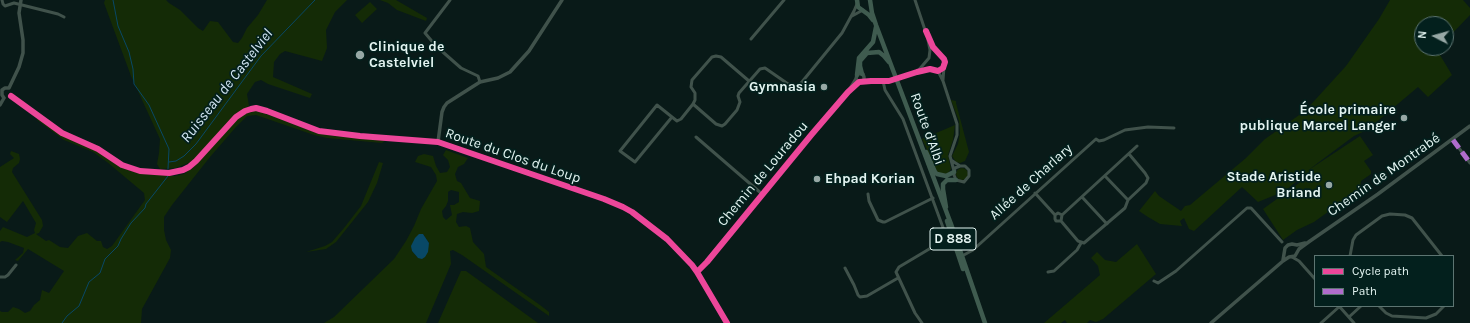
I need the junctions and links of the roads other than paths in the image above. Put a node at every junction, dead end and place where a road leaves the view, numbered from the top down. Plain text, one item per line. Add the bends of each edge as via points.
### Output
1 (2, 0) edge
2 (21, 0) edge
3 (450, 0) edge
4 (562, 0) edge
5 (784, 0) edge
6 (915, 0) edge
7 (857, 1) edge
8 (870, 2) edge
9 (20, 5) junction
10 (863, 10) junction
11 (64, 17) dead end
12 (851, 17) junction
13 (876, 25) junction
14 (926, 31) junction
15 (751, 39) dead end
16 (939, 54) junction
17 (928, 60) junction
18 (892, 65) junction
19 (944, 66) junction
20 (930, 69) junction
21 (938, 71) junction
22 (917, 72) junction
23 (900, 77) dead end
24 (860, 78) junction
25 (893, 80) dead end
26 (749, 81) junction
27 (883, 81) junction
28 (943, 81) junction
29 (480, 82) junction
30 (9, 88) junction
31 (1, 89) edge
32 (11, 96) junction
33 (4, 98) junction
34 (693, 104) junction
35 (0, 105) edge
36 (672, 117) junction
37 (914, 125) junction
38 (1470, 126) edge
39 (1174, 128) dead end
40 (696, 137) dead end
41 (1453, 140) junction
42 (438, 142) junction
43 (1137, 146) dead end
44 (1129, 154) junction
45 (951, 160) junction
46 (1470, 163) edge
47 (960, 166) junction
48 (954, 172) junction
49 (1105, 176) junction
50 (956, 180) junction
51 (1035, 193) junction
52 (762, 194) junction
53 (868, 194) dead end
54 (939, 196) junction
55 (1082, 197) junction
56 (933, 198) junction
57 (1128, 200) junction
58 (1055, 215) junction
59 (1062, 215) junction
60 (948, 218) junction
61 (1061, 221) junction
62 (1107, 224) junction
63 (1310, 241) junction
64 (1282, 242) dead end
65 (1081, 243) junction
66 (1295, 246) junction
67 (1286, 252) junction
68 (1297, 253) junction
69 (1350, 255) edge
70 (1441, 255) edge
71 (962, 256) junction
72 (1291, 257) junction
73 (1283, 261) junction
74 (1299, 261) junction
75 (16, 264) dead end
76 (844, 268) dead end
77 (697, 272) junction
78 (1048, 272) dead end
79 (0, 277) edge
80 (898, 278) junction
81 (1314, 278) edge
82 (970, 281) junction
83 (1154, 281) dead end
84 (1339, 307) edge
85 (1341, 307) edge
86 (1360, 307) edge
87 (1380, 307) edge
88 (1443, 307) edge
89 (1349, 317) junction
90 (727, 323) edge
91 (922, 323) edge
92 (985, 323) edge
93 (1211, 323) edge
94 (1321, 323) edge
95 (1354, 323) edge

1 - 9 street via 5,6
2 - 9 street
3 - 29 street via 425,33 460,68 478,76
4 - 29 street via 514,68 502,77
5 - 15 street
6 - 14 street
7 - 10 main road, Route d'Albi via 859,8
7 - 12 street
8 - 10 main road via 868,8
8 - 13 main road, Route d'Albi / D 888
9 - 11 street
9 - 30 street via 23,53 20,67
10 - 12 street
10 - 13 main road, Route d'Albi / D 888
12 - 26 street via 842,33 797,88 765,68 760,69
13 - 18 main road, Route d'Albi / D 888
13 - 24 main road via 873,42 859,58
14 - 16 street
14 - 17 street via 930,47
16 - 17 street via 933,54
16 - 19 street via 944,59
17 - 20 street
17 - 22 street
18 - 24 main road via 881,53 868,53 860,61
18 - 37 main road, Route d'Albi / D 888
19 - 21 street
19 - 28 street
20 - 21 street
20 - 22 street
21 - 28 street
22 - 23 street
24 - 27 street
24 - 52 street, Chemin de Louradou
25 - 27 street
26 - 34 street via 739,93 740,102 737,110 722,126 716,124
26 - 34 street via 721,57 712,57 691,83 696,96
27 - 56 street via 885,90 903,119
28 - 45 street via 957,124 956,140 950,153
29 - 42 street via 444,107
30 - 31 street
30 - 32 street
31 - 33 street
32 - 33 street
32 - 42 street, Route du Clos du Loup via 53,127 98,148 122,165 140,171 183,170 196,161 236,117 256,108 318,131
33 - 35 street
34 - 36 street via 677,122
36 - 36 street via 657,105 620,151 635,162
37 - 48 main road via 935,172 943,176
37 - 54 main road, Route d'Albi / D 888
38 - 41 street, Chemin de Montrabé
39 - 51 street, Allée de Charlary via 1148,127 1125,130 1104,140 1096,139
40 - 52 street
41 - 46 street
41 - 63 street, Chemin de Montrabé
42 - 77 street, Route du Clos du Loup via 623,207 667,239
43 - 44 street
44 - 49 street
44 - 57 street via 1148,178
45 - 47 street
45 - 48 street
47 - 48 street
47 - 50 street via 969,170 969,176 964,182
48 - 50 street
49 - 55 street
49 - 57 street
50 - 60 main road via 947,180 943,186
51 - 58 street
51 - 71 street, Allée de Charlary via 974,250
52 - 77 street, Chemin de Louradou
53 - 56 street via 878,220 883,222
54 - 60 main road, Route d'Albi / D 888
54 - 82 main road, Route d'Albi / D 888 via 962,266
55 - 59 street
55 - 62 street
56 - 80 street via 945,232 944,238 926,252 899,267 896,272
57 - 62 street via 1125,208
58 - 59 street
58 - 61 street via 1056,221
59 - 61 street
60 - 71 main road, Route d'Albi / D 888
61 - 65 street
62 - 65 street via 1086,243
63 - 66 street, Chemin de Montrabé
63 - 68 street, Chemin de Montrabé
64 - 83 street via 1251,208 1247,208 1170,276 1158,283
65 - 78 street via 1054,271
66 - 67 street via 1288,245
66 - 68 street
67 - 72 street
67 - 73 street
68 - 72 street
68 - 74 street
69 - 70 street via 1355,237 1388,214 1412,218
71 - 82 main road, Route d'Albi / D 888
72 - 73 street
72 - 74 street
73 - 93 street
74 - 81 street
75 - 79 street via 8,275
76 - 80 street via 860,297 867,296
77 - 90 street, Route du Clos du Loup
80 - 91 street
82 - 92 main road, Route d'Albi / D 888
84 - 94 street
85 - 89 street
86 - 89 street
87 - 88 street via 1392,316 1426,318 1436,314
89 - 95 street

